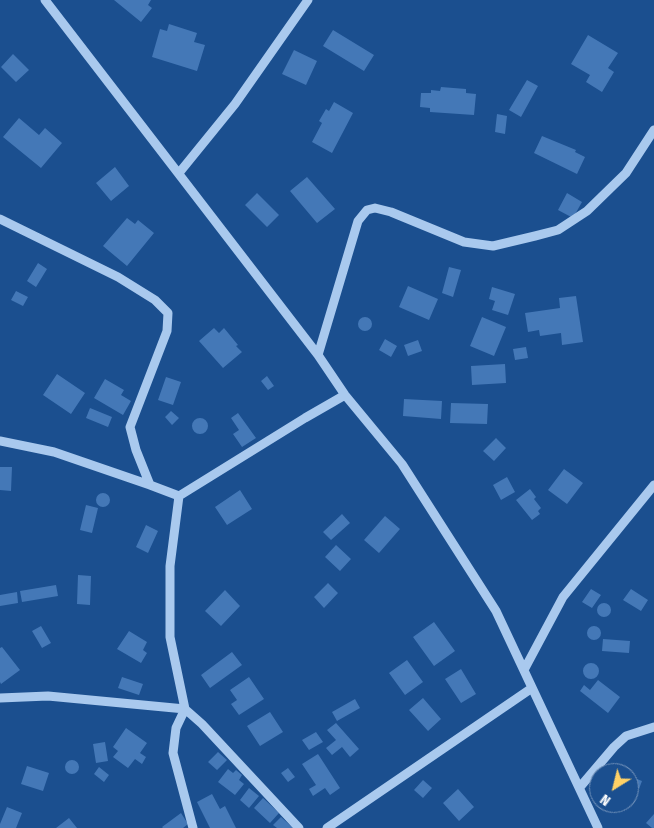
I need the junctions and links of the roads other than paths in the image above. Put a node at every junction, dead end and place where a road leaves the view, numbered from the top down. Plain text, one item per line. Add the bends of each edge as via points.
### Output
1 (45, 0) edge
2 (308, 0) edge
3 (654, 130) edge
4 (179, 173) junction
5 (0, 219) edge
6 (318, 355) junction
7 (345, 395) junction
8 (0, 441) edge
9 (150, 485) junction
10 (654, 486) edge
11 (179, 496) junction
12 (524, 670) junction
13 (532, 688) junction
14 (0, 698) edge
15 (185, 708) junction
16 (654, 727) edge
17 (580, 787) junction
18 (193, 828) edge
19 (299, 828) edge
20 (327, 828) edge
21 (598, 828) edge

1 - 4 street
2 - 4 street via 235,104
3 - 6 street via 626,173 587,211 558,230 493,246 464,242 390,212 375,208 367,210 358,221
4 - 6 street
5 - 9 street via 118,278 155,300 168,313 168,331 130,427
6 - 7 street
7 - 11 street
7 - 12 street via 402,464 496,611
8 - 9 street via 54,452
9 - 11 street
10 - 12 street via 563,597
11 - 15 street via 170,566 170,637
12 - 13 street
13 - 17 street
13 - 20 street
14 - 15 street via 48,696
15 - 18 street via 176,728 173,753
15 - 19 street
16 - 17 street via 626,736
17 - 21 street

